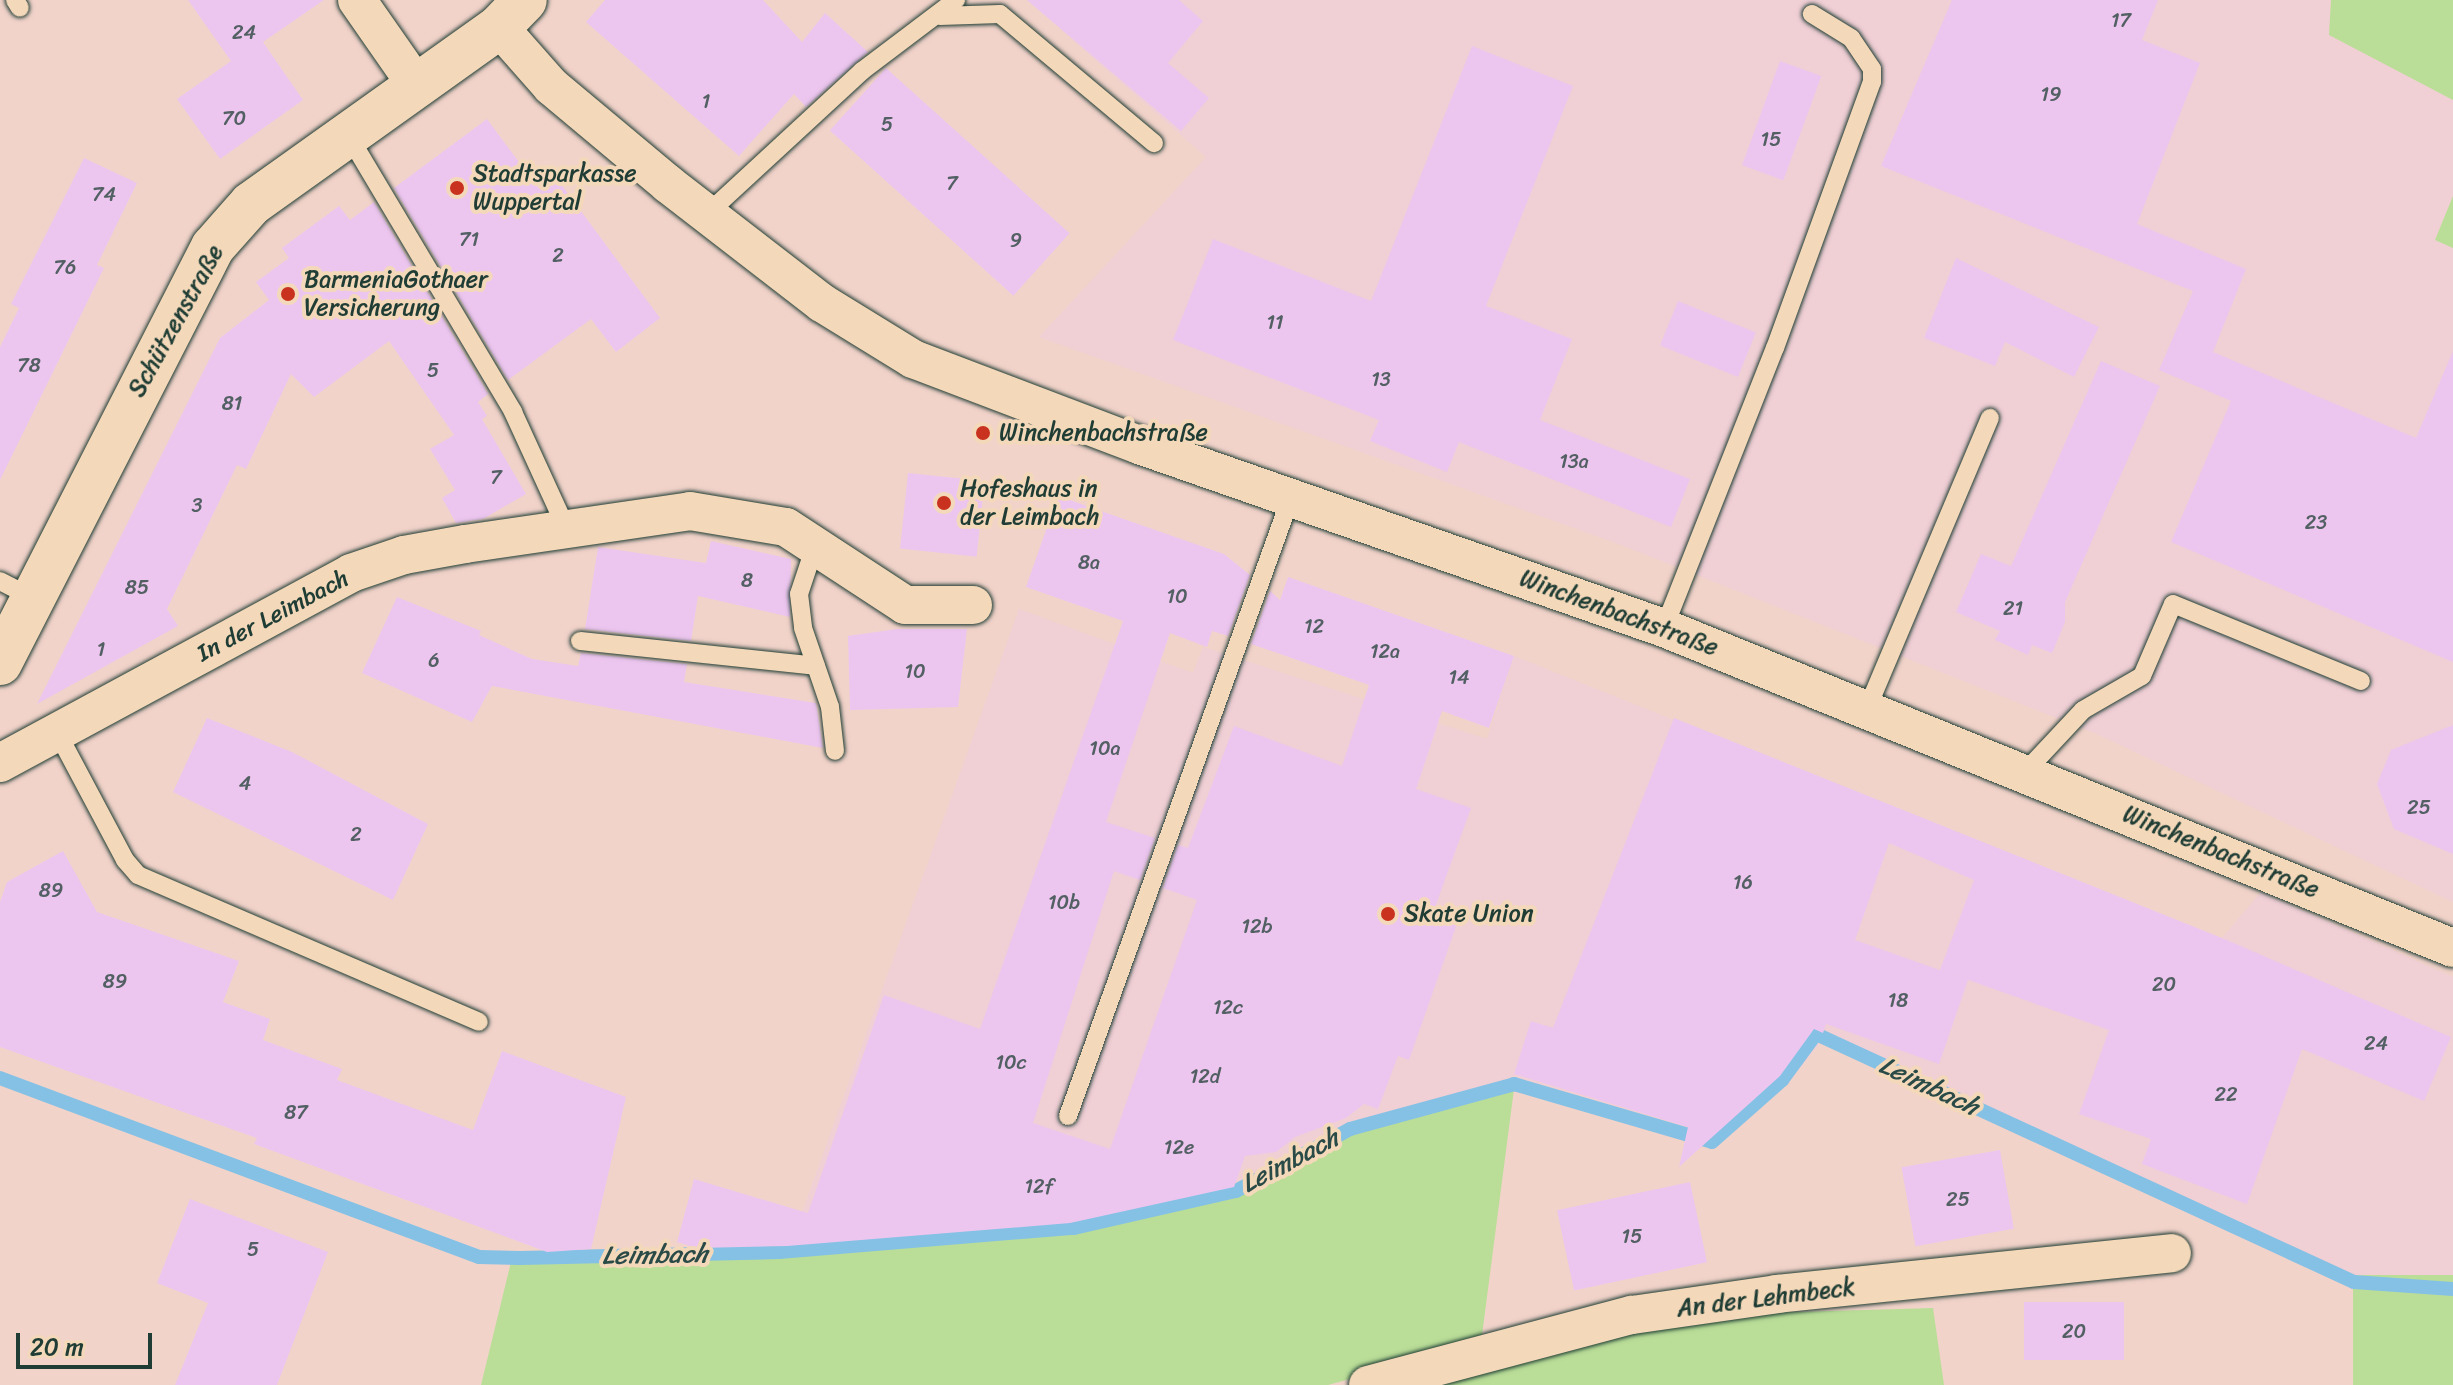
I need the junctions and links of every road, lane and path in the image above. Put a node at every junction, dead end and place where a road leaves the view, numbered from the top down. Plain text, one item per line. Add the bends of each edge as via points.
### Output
1 (357, 0) edge
2 (956, 0) edge
3 (512, 13) edge
4 (1812, 14) dead end
5 (940, 16) junction
6 (415, 83) junction
7 (347, 132) junction
8 (1154, 143) dead end
9 (707, 214) junction
10 (1990, 418) dead end
11 (1292, 494) junction
12 (566, 528) junction
13 (814, 549) junction
14 (16, 589) edge
15 (973, 605) dead end
16 (1664, 628) junction
17 (580, 641) dead end
18 (0, 663) edge
19 (816, 666) junction
20 (2361, 681) dead end
21 (1867, 709) junction
22 (57, 732) junction
23 (835, 751) dead end
24 (0, 763) edge
25 (2026, 771) junction
26 (2453, 948) edge
27 (479, 1022) dead end
28 (1068, 1116) dead end
29 (2172, 1253) dead end
30 (1368, 1385) edge

1 - 6 street
2 - 5 lane
3 - 6 street, Schützenstraße
3 - 9 street, Winchenbachstraße via 551,86
4 - 16 lane via 1858,46 1872,69 1872,82 1775,348
5 - 8 lane via 1000,14
5 - 9 lane via 862,71
6 - 7 street, Schützenstraße
7 - 12 lane via 513,412
7 - 14 street, Schützenstraße via 251,204 213,247
9 - 11 street, Winchenbachstraße via 822,303 913,359 1139,445
10 - 21 lane
11 - 16 street, Winchenbachstraße
11 - 28 lane
12 - 13 street, In der Leimbach via 690,511 786,527
12 - 22 street, In der Leimbach via 378,561
13 - 15 street, In der Leimbach via 905,605
13 - 19 lane via 799,594
14 - 18 street, Schützenstraße
16 - 21 street, Winchenbachstraße
17 - 19 lane
19 - 23 lane via 836,728
20 - 25 lane via 2173,604 2142,676 2083,710
21 - 25 street, Winchenbachstraße
22 - 24 street, In der Leimbach
22 - 27 lane via 138,875
25 - 26 street, Winchenbachstraße
29 - 30 street, An der Lehmbeck via 1777,1294 1632,1315

